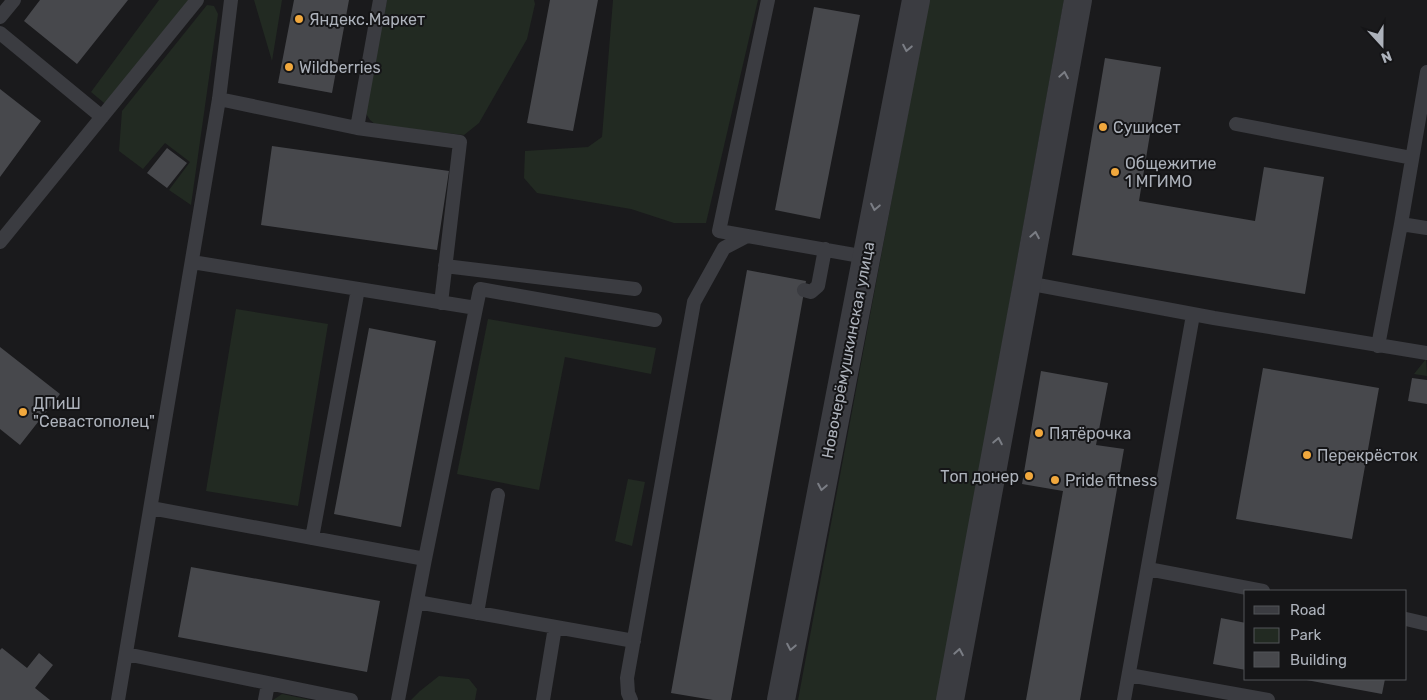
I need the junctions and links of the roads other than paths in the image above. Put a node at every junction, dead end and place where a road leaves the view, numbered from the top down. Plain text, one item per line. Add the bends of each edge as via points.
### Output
1 (14, 0) edge
2 (197, 0) edge
3 (231, 0) edge
4 (380, 0) edge
5 (768, 0) edge
6 (916, 0) edge
7 (1078, 0) edge
8 (0, 18) edge
9 (0, 34) edge
10 (1427, 72) edge
11 (219, 98) junction
12 (102, 117) junction
13 (1236, 124) dead end
14 (356, 128) junction
15 (1412, 158) junction
16 (1401, 224) junction
17 (1427, 228) edge
18 (747, 236) junction
19 (0, 242) edge
20 (825, 250) junction
21 (866, 257) junction
22 (192, 262) junction
23 (445, 266) junction
24 (1028, 283) junction
25 (358, 289) junction
26 (635, 289) dead end
27 (804, 290) dead end
28 (441, 303) junction
29 (476, 308) junction
30 (1193, 315) junction
31 (655, 320) dead end
32 (1378, 346) junction
33 (1427, 353) edge
34 (498, 495) dead end
35 (151, 508) junction
36 (312, 538) junction
37 (425, 559) junction
38 (1148, 569) junction
39 (1258, 590) edge
40 (416, 602) junction
41 (478, 613) junction
42 (1407, 620) edge
43 (1427, 624) edge
44 (556, 627) junction
45 (634, 641) junction
46 (126, 654) junction
47 (1129, 675) junction
48 (268, 684) junction
49 (118, 700) edge
50 (265, 700) edge
51 (350, 700) edge
52 (398, 700) edge
53 (543, 700) edge
54 (631, 700) edge
55 (781, 700) edge
56 (950, 700) edge
57 (1124, 700) edge
58 (1268, 700) edge

1 - 8 lane
2 - 12 lane
3 - 11 lane
4 - 14 lane
5 - 18 lane via 719,231
6 -> 21 street, Новочерёмушкинская улица
24 -> 7 street
9 - 12 lane
10 - 15 lane
11 - 14 lane
11 - 22 lane
12 - 19 lane
13 - 15 lane
14 - 23 lane via 460,142
15 - 16 lane
16 - 17 lane
16 - 32 lane
18 - 20 lane
18 - 45 lane via 724,248 694,302
20 - 21 lane
20 - 27 lane via 818,286 811,292
21 -> 55 street, Новочерёмушкинская улица
22 - 25 lane
22 - 35 lane
23 - 26 lane
23 - 28 lane
24 - 30 lane
56 -> 24 street
25 - 28 lane
25 - 36 lane
28 - 29 lane
29 - 31 lane via 480,289
29 - 37 lane
30 - 32 lane
30 - 38 lane
32 - 33 lane
34 - 41 lane
35 - 36 lane
35 - 46 lane
36 - 37 lane
37 - 40 lane
38 - 39 lane
38 - 47 lane
40 - 41 lane
40 - 52 lane
41 - 44 lane
42 - 43 lane
44 - 45 lane
44 - 53 lane
45 - 54 lane via 627,678
46 - 48 lane
46 - 49 lane
47 - 57 lane
47 - 58 lane
48 - 50 lane
48 - 51 lane

